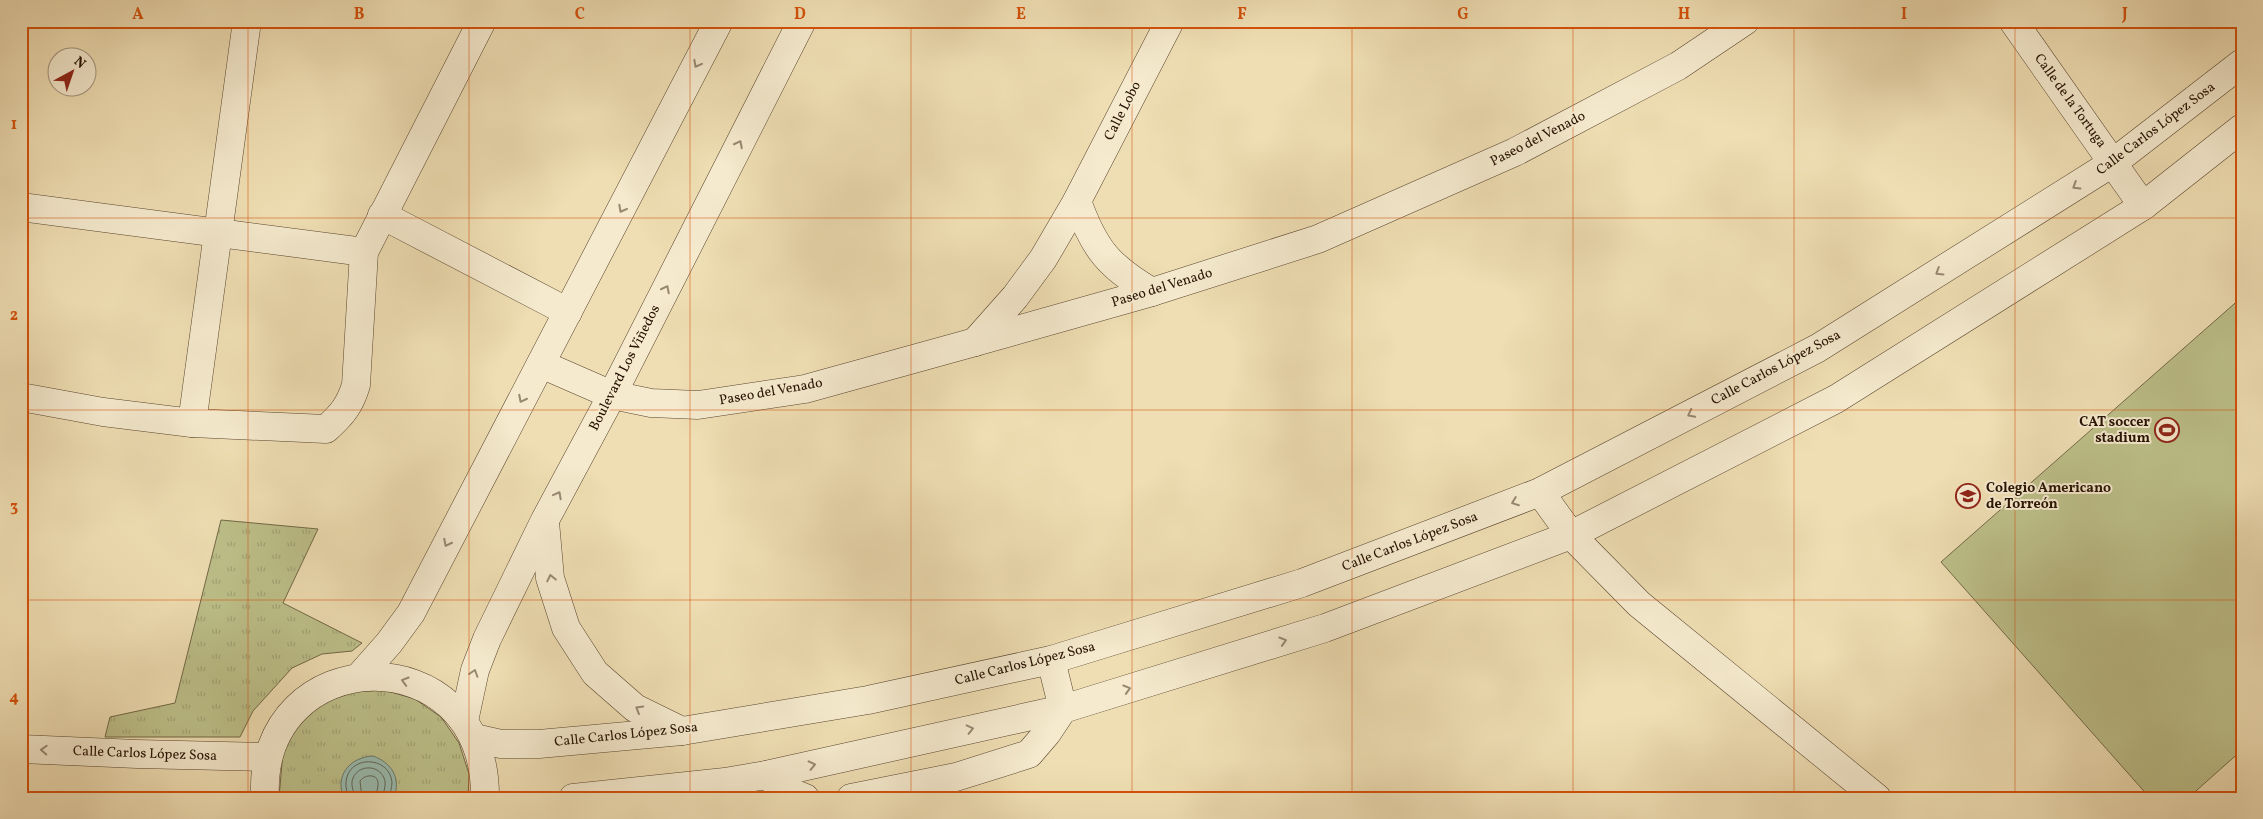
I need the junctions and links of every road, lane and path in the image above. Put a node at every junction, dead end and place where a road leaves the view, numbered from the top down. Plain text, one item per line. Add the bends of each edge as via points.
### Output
1 (247, 21) edge
2 (482, 21) edge
3 (719, 21) edge
4 (802, 21) edge
5 (1170, 21) edge
6 (1746, 21) edge
7 (2014, 21) edge
8 (2242, 63) edge
9 (2242, 128) edge
10 (2114, 162) junction
11 (1077, 202) junction
12 (2143, 206) junction
13 (21, 207) edge
14 (382, 215) junction
15 (218, 231) junction
16 (364, 252) junction
17 (1152, 292) junction
18 (568, 312) junction
19 (975, 342) junction
20 (541, 364) junction
21 (612, 395) junction
22 (21, 396) edge
23 (192, 422) junction
24 (1540, 492) junction
25 (545, 520) junction
26 (1571, 535) junction
27 (1051, 660) junction
28 (360, 677) junction
29 (1063, 709) junction
30 (469, 730) junction
31 (682, 731) junction
32 (21, 749) edge
33 (268, 757) junction
34 (766, 775) junction
35 (719, 790) edge
36 (265, 798) edge
37 (485, 798) edge
38 (573, 798) edge
39 (805, 798) edge
40 (851, 798) edge
41 (1877, 798) edge

1 - 15 street
2 - 14 street
3 -> 18 street
21 -> 4 street, Boulevard Los Viñedos
5 - 11 street, Calle Lobo
6 - 17 street, Paseo del Venado via 1678,66 1515,152 1318,239
7 - 10 street, Calle de la Tortuga
8 - 10 street, Calle Carlos López Sosa
9 - 12 street
10 - 12 street, Calle de la Tortuga
10 -> 24 street, Calle Carlos López Sosa via 1818,348
11 - 17 street via 1087,230 1104,256 1126,277
11 - 19 street, Calle Lobo via 1015,298
12 - 26 street via 1836,399
13 - 15 street
14 - 16 street
14 - 18 street
15 - 16 street
15 - 23 street
16 - 23 street via 356,385 351,402 342,415 326,429
17 - 19 street, Paseo del Venado
18 - 20 street
19 - 21 street, Paseo del Venado via 805,389 698,405
20 - 21 street, Paseo del Venado
20 -> 28 street via 411,613
25 -> 21 street, Boulevard Los Viñedos
22 - 23 street via 103,412
24 - 26 street
24 -> 27 street, Calle Carlos López Sosa via 1302,583
30 -> 25 street, Boulevard Los Viñedos via 468,693 478,662
31 -> 25 street via 635,708 595,673 585,658 566,628 550,578
29 -> 26 street via 1325,628
26 - 41 street via 1638,604
27 - 29 street
27 - 31 street, Calle Carlos López Sosa via 868,700
30 -> 28 street via 447,703 428,690 406,680
28 - 33 street via 328,685 301,703 280,728
34 -> 29 street
29 - 40 street via 1029,754 956,777
30 - 31 street, Calle Carlos López Sosa via 501,744 539,744
30 - 37 street via 482,758
33 -> 32 street, Calle Carlos López Sosa
33 - 36 street
34 - 35 street
34 - 39 street
35 - 38 street

